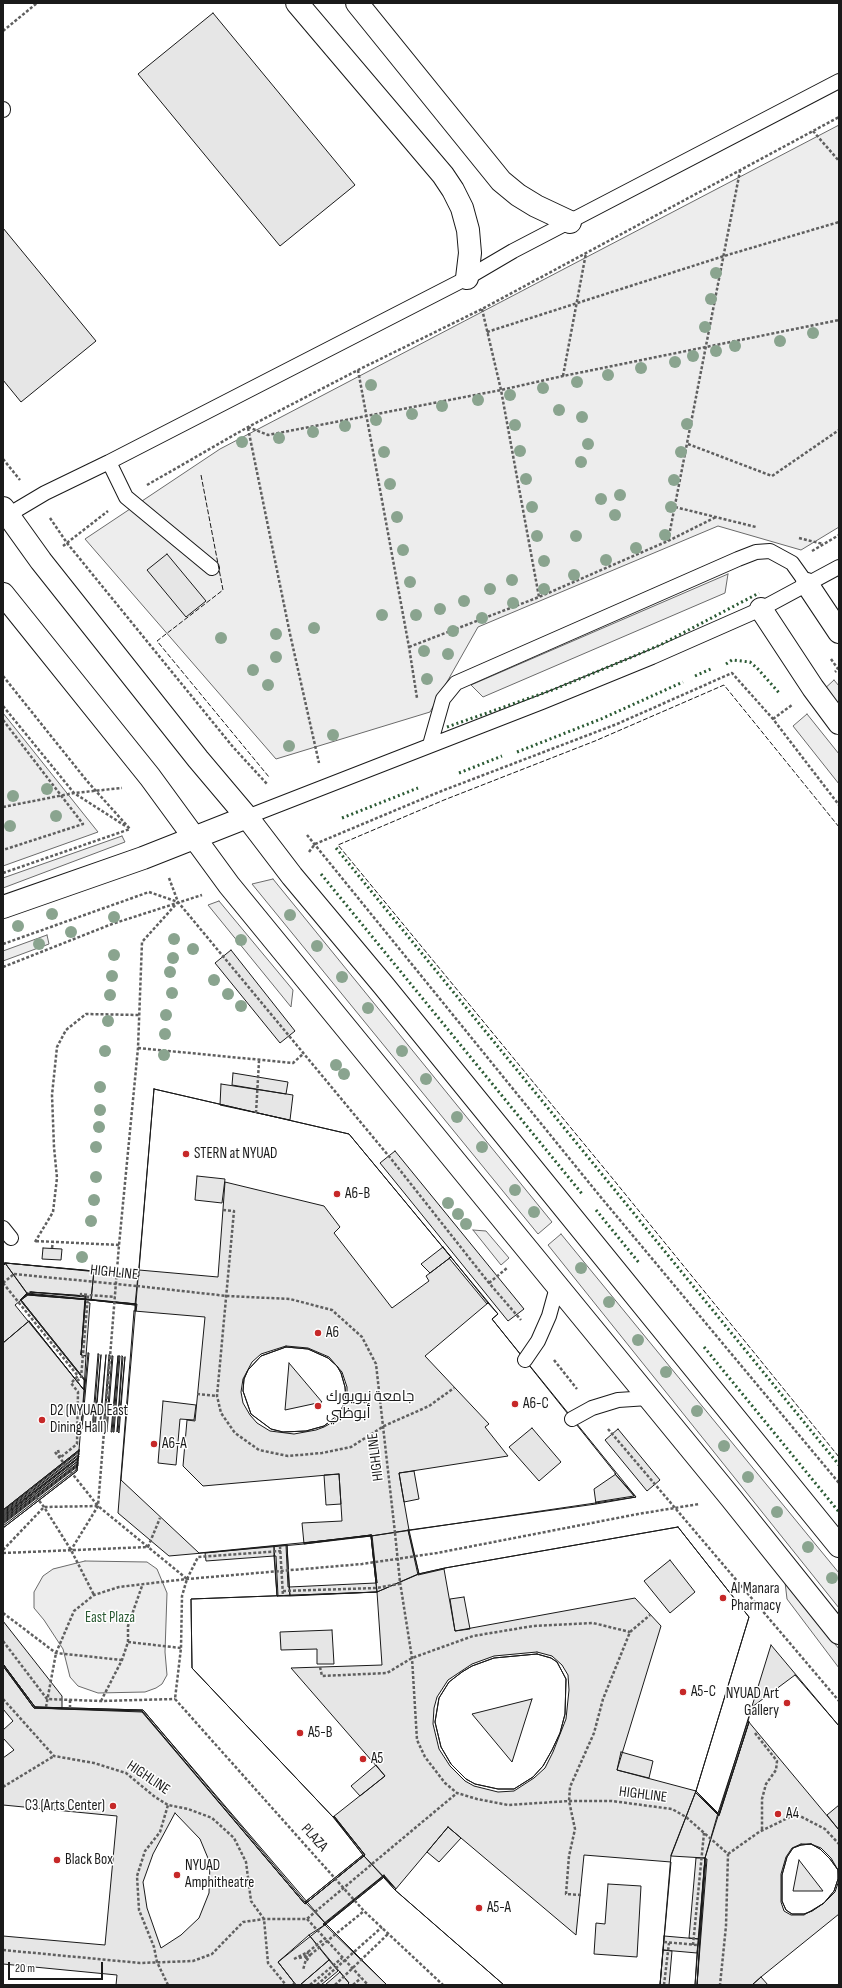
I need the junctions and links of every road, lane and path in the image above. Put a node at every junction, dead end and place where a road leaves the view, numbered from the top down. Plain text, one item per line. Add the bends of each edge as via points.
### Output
1 (37, 3) edge
2 (297, 3) edge
3 (358, 3) edge
4 (3, 31) edge
5 (839, 81) edge
6 (839, 117) edge
7 (812, 131) junction
8 (839, 161) edge
9 (740, 171) junction
10 (570, 222) junction
11 (839, 222) edge
12 (586, 253) junction
13 (724, 256) junction
14 (467, 278) junction
15 (578, 303) junction
16 (482, 309) junction
17 (839, 320) edge
18 (487, 332) junction
19 (706, 348) junction
20 (358, 370) junction
21 (563, 376) junction
22 (502, 390) junction
23 (366, 416) junction
24 (248, 427) junction
25 (839, 430) edge
26 (688, 444) junction
27 (3, 459) edge
28 (109, 462) junction
29 (22, 482) dead end
30 (126, 497) junction
31 (675, 507) junction
32 (5, 514) edge
33 (47, 514) dead end
34 (717, 516) junction
35 (763, 528) dead end
36 (793, 536) dead end
37 (668, 541) junction
38 (67, 544) junction
39 (824, 544) dead end
40 (57, 550) dead end
41 (839, 567) edge
42 (212, 568) dead end
43 (807, 584) junction
44 (3, 594) edge
45 (539, 597) junction
46 (762, 609) junction
47 (839, 632) edge
48 (409, 647) junction
49 (3, 676) edge
50 (418, 702) dead end
51 (3, 706) edge
52 (3, 720) edge
53 (839, 723) edge
54 (430, 745) junction
55 (319, 764) dead end
56 (122, 788) dead end
57 (269, 788) dead end
58 (95, 790) junction
59 (74, 793) junction
60 (62, 796) junction
61 (839, 805) edge
62 (3, 807) edge
63 (247, 816) junction
64 (130, 829) junction
65 (307, 834) dead end
66 (194, 837) junction
67 (315, 844) junction
68 (3, 850) edge
69 (308, 854) dead end
70 (3, 873) edge
71 (168, 873) dead end
72 (206, 893) dead end
73 (178, 902) junction
74 (3, 908) edge
75 (3, 944) edge
76 (3, 968) edge
77 (140, 1015) junction
78 (138, 1048) junction
79 (303, 1054) junction
80 (259, 1061) junction
81 (256, 1113) dead end
82 (223, 1210) dead end
83 (53, 1242) junction
84 (119, 1245) junction
85 (52, 1248) dead end
86 (512, 1263) dead end
87 (3, 1283) edge
88 (489, 1283) junction
89 (557, 1287) junction
90 (88, 1295) junction
91 (81, 1296) dead end
92 (227, 1296) junction
93 (115, 1297) junction
94 (538, 1341) junction
95 (525, 1360) dead end
96 (77, 1381) dead end
97 (454, 1388) dead end
98 (197, 1394) dead end
99 (217, 1396) junction
100 (648, 1398) junction
101 (592, 1408) junction
102 (572, 1419) dead end
103 (384, 1426) junction
104 (839, 1482) edge
105 (30, 1490) dead end
106 (731, 1498) junction
107 (98, 1506) junction
108 (44, 1507) junction
109 (676, 1509) junction
110 (160, 1518) dead end
111 (280, 1546) dead end
112 (839, 1546) edge
113 (148, 1547) junction
114 (3, 1550) edge
115 (71, 1550) junction
116 (281, 1551) junction
117 (3, 1554) edge
118 (187, 1579) junction
119 (400, 1583) junction
120 (142, 1586) junction
121 (283, 1591) junction
122 (94, 1595) junction
123 (283, 1596) dead end
124 (3, 1613) edge
125 (650, 1615) dead end
126 (630, 1632) junction
127 (839, 1633) edge
128 (3, 1641) edge
129 (128, 1642) junction
130 (181, 1648) junction
131 (56, 1653) junction
132 (412, 1658) junction
133 (122, 1660) junction
134 (320, 1667) dead end
135 (3, 1698) edge
136 (47, 1698) junction
137 (175, 1698) junction
138 (70, 1699) junction
139 (101, 1701) junction
140 (839, 1701) edge
141 (46, 1708) dead end
142 (70, 1708) dead end
143 (755, 1733) dead end
144 (54, 1756) junction
145 (3, 1787) edge
146 (457, 1793) junction
147 (569, 1801) junction
148 (168, 1805) junction
149 (762, 1831) junction
150 (704, 1833) junction
151 (839, 1844) edge
152 (728, 1854) junction
153 (580, 1895) dead end
154 (364, 1911) junction
155 (264, 1919) junction
156 (307, 1919) junction
157 (382, 1927) junction
158 (388, 1934) junction
159 (324, 1939) junction
160 (664, 1942) dead end
161 (669, 1943) junction
162 (693, 1945) junction
163 (698, 1945) dead end
164 (3, 1950) edge
165 (309, 1954) junction
166 (342, 1958) junction
167 (157, 1962) junction
168 (361, 1978) junction
169 (168, 1985) edge
170 (286, 1985) edge
171 (310, 1985) edge
172 (317, 1985) edge
173 (335, 1985) edge
174 (353, 1985) edge
175 (368, 1985) edge
176 (443, 1985) edge
177 (664, 1985) edge
178 (720, 1985) edge

1 - 4 path
2 - 14 street via 453,190 462,208 468,230 470,253
3 - 10 street via 501,181 536,206
5 - 10 lane
6 - 7 path
7 - 8 path
7 - 9 path
9 - 12 path
9 - 13 path
10 - 14 lane
11 - 13 path
12 - 15 path
12 - 16 path
13 - 15 path
13 - 19 path
14 - 28 lane
15 - 18 path
15 - 21 path
16 - 18 path
16 - 20 path
17 - 19 path
18 - 22 path
19 - 21 path
19 - 26 path
20 - 23 path
20 - 24 path
21 - 22 path
22 - 23 path
22 - 45 path
23 - 24 path via 268,435
23 - 48 path
24 - 30 path
24 - 55 path
25 - 26 path via 772,476
26 - 31 path
27 - 29 path
28 - 30 lane
28 - 32 lane
30 - 38 path
30 - 42 lane
31 - 34 path
31 - 37 path
32 - 63 street via 198,759
33 - 38 path
34 - 35 path
34 - 37 path
36 - 39 path
37 - 45 path
38 - 40 path
38 - 57 path
41 - 43 lane
43 - 46 lane
43 - 47 street
43 - 54 lane via 792,563 770,551 756,552 738,559 456,683 443,699
44 - 66 street via 150,777
45 - 48 path
46 - 53 street
46 - 54 lane via 556,696
48 - 50 path
49 - 58 path
51 - 59 path
52 - 60 path
54 - 63 lane
56 - 58 path
58 - 59 path
58 - 64 path
59 - 60 path
59 - 64 path
60 - 62 path
60 - 68 path via 83,824
61 - 67 path via 773,719 732,673 617,724 439,792
63 - 66 street
63 - 112 street via 292,876
64 - 70 path
65 - 67 path
66 - 74 street
66 - 89 street via 228,885
67 - 69 path
67 - 104 path via 599,1195
71 - 73 path
72 - 73 path
73 - 75 path via 149,892
73 - 76 path via 112,924
73 - 77 path via 142,942
73 - 79 path
77 - 78 path
77 - 83 path via 86,1014 66,1030 57,1047 52,1095 57,1178 53,1212 36,1241
78 - 80 path
78 - 84 path
79 - 80 path via 293,1063
79 - 88 path via 392,1160
80 - 81 path
82 - 92 path via 234,1211
83 - 84 path
83 - 85 path
84 - 93 path
86 - 88 path
87 - 92 path, HIGHLINE, bridge via 14,1274
87 - 107 path via 78,1376 71,1383 78,1392 77,1444 60,1457
88 - 94 path
89 - 94 lane via 549,1316
89 - 100 street
90 - 91 path
90 - 93 path
90 - 96 path via 81,1378
92 - 99 path
92 - 103 path, HIGHLINE via 290,1300 332,1310 362,1337 376,1364
93 - 107 path
94 - 95 lane
94 - 101 path
97 - 103 path via 429,1406
98 - 99 path
99 - 103 path via 221,1413 235,1433 259,1450 288,1456 351,1447
100 - 101 lane via 618,1400
100 - 106 street
101 - 102 lane
101 - 109 path
103 - 119 path, HIGHLINE, bridge
105 - 108 path
106 - 109 path
106 - 127 street
107 - 108 path
107 - 113 path
107 - 115 path
108 - 114 path
108 - 115 path
109 - 118 path via 437,1553 362,1564
109 - 140 path
110 - 113 path
111 - 116 path, bridge
113 - 115 path
113 - 118 path
115 - 117 path
115 - 122 path
116 - 118 path, bridge via 198,1557
116 - 121 path, bridge
118 - 120 path
118 - 130 path via 182,1596
119 - 121 path via 376,1588
119 - 132 path, HIGHLINE
120 - 122 path via 118,1588
120 - 129 path via 128,1626
121 - 123 path, bridge
122 - 131 path via 74,1611
124 - 131 path
125 - 126 path
126 - 132 path via 593,1623 533,1626 473,1636
126 - 147 path via 594,1733 570,1787
128 - 136 path
129 - 130 path
129 - 133 path
130 - 137 path
131 - 133 path
131 - 136 path
132 - 134 path via 387,1673 322,1676
132 - 146 path, HIGHLINE via 417,1740 425,1757 445,1783
133 - 139 path
135 - 144 path
136 - 138 path
136 - 141 path
137 - 139 path
137 - 154 path, PLAZA
138 - 139 path
138 - 142 path
143 - 149 path via 777,1761 776,1770 766,1784 762,1799
144 - 145 path
144 - 148 path, HIGHLINE via 94,1763 126,1773
146 - 147 path, HIGHLINE via 508,1805
146 - 156 path, bridge
147 - 150 path, HIGHLINE via 643,1804 672,1810 686,1817
147 - 153 path via 575,1829 569,1856 566,1894
148 - 155 path, HIGHLINE via 212,1818 234,1838 246,1862 251,1901
148 - 167 path via 160,1832 145,1851 137,1876 139,1910 154,1947
149 - 151 path via 796,1814 825,1829
149 - 152 path
150 - 152 path, HIGHLINE
150 - 162 path
152 - 178 path via 726,1926
154 - 157 path, PLAZA
154 - 165 path
155 - 156 path
155 - 167 path via 243,1922 212,1954 193,1961
155 - 170 path via 268,1964
156 - 159 path
157 - 158 path, PLAZA
157 - 172 path
158 - 173 path
158 - 176 path, PLAZA
159 - 165 path
159 - 166 path
160 - 161 path
161 - 162 path
161 - 177 path
162 - 163 path
164 - 167 path via 140,1963
165 - 165 path via 294,1959
165 - 165 path via 303,1970
166 - 168 path
166 - 171 path
167 - 169 path
168 - 174 path
168 - 175 path

